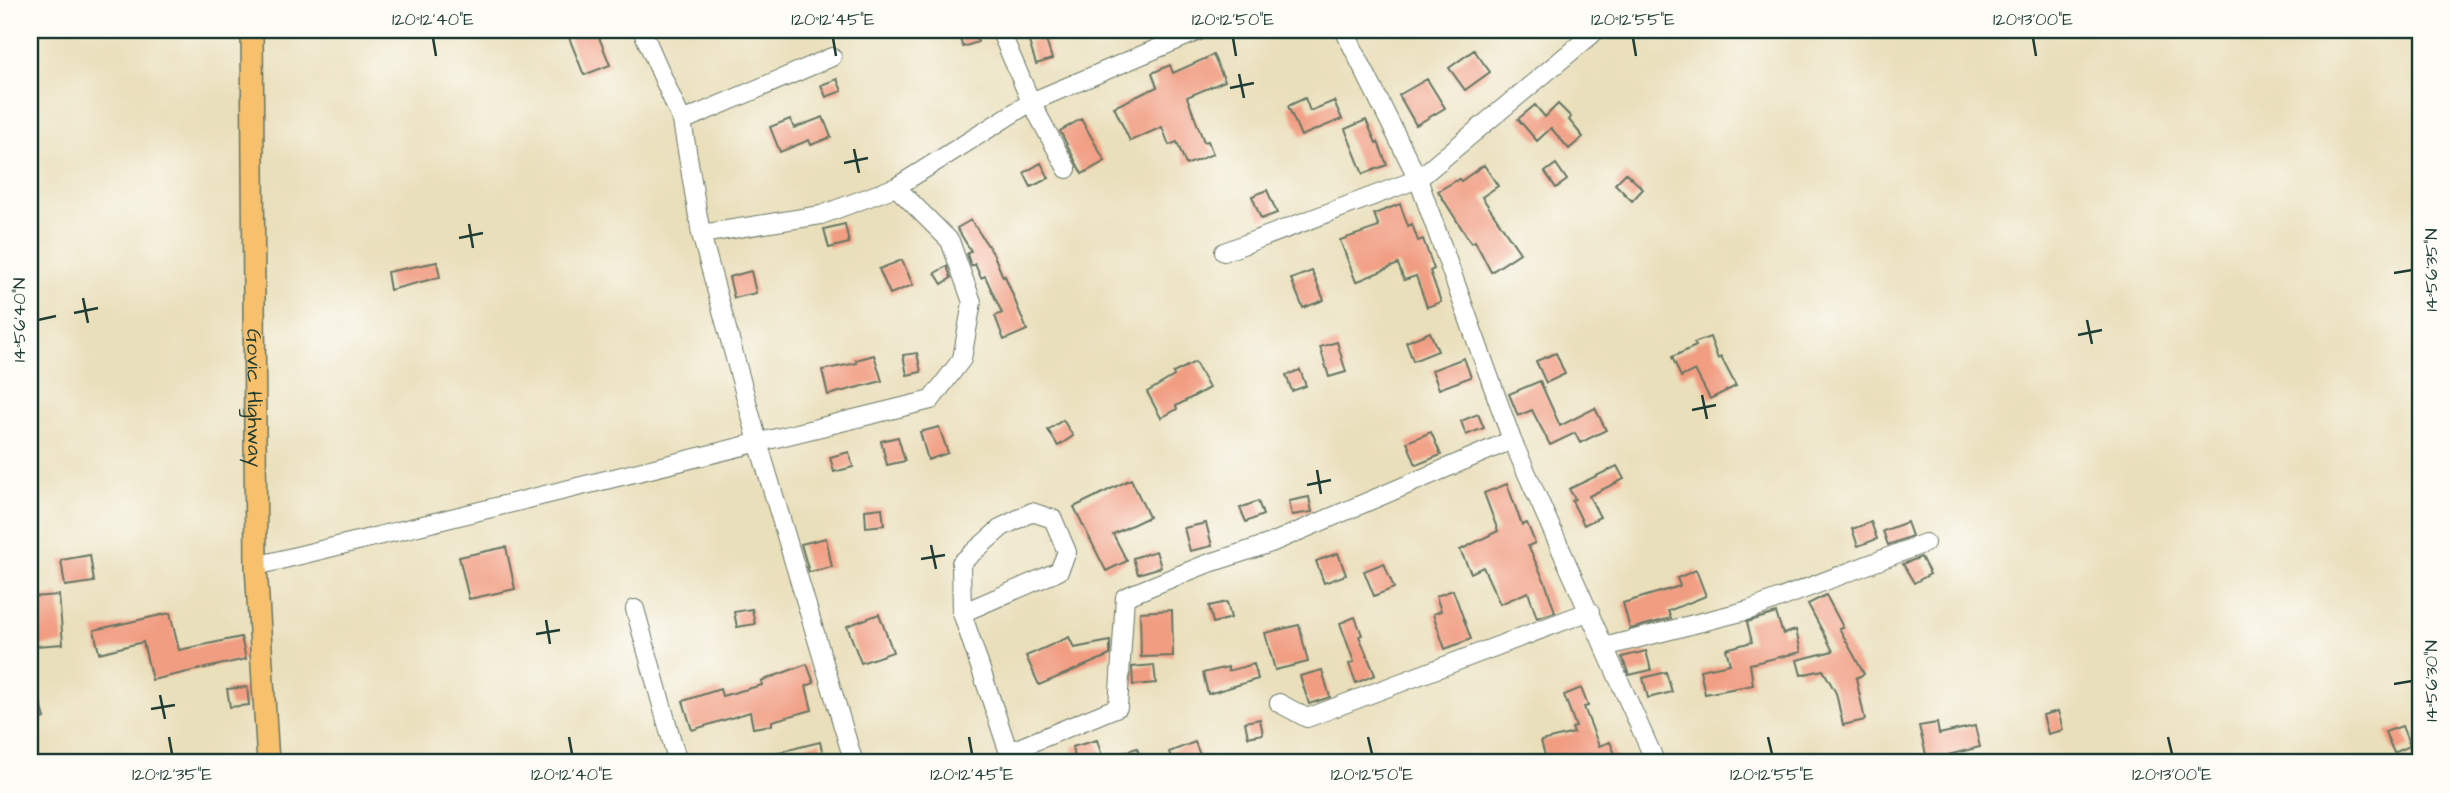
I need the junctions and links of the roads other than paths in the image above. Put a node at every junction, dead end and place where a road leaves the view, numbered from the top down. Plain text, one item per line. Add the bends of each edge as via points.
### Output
1 (252, 30) edge
2 (642, 30) edge
3 (1000, 30) edge
4 (1201, 30) edge
5 (1344, 30) edge
6 (1597, 30) edge
7 (832, 57) dead end
8 (1031, 102) junction
9 (682, 121) junction
10 (1067, 169) dead end
11 (1418, 179) junction
12 (896, 187) junction
13 (701, 234) junction
14 (1224, 252) dead end
15 (1512, 440) junction
16 (758, 442) junction
17 (1925, 542) dead end
18 (256, 566) junction
19 (635, 609) dead end
20 (1590, 611) junction
21 (962, 613) junction
22 (1604, 647) junction
23 (1279, 703) dead end
24 (1010, 758) edge
25 (268, 763) edge
26 (678, 763) edge
27 (854, 763) edge
28 (1656, 763) edge

1 - 18 main road, Govic Highway
2 - 9 street
3 - 8 street
4 - 8 street
5 - 11 street
6 - 11 street
7 - 9 street
8 - 10 street
8 - 12 street
9 - 13 street
11 - 14 street
11 - 15 street
12 - 13 street via 821,215
12 - 16 street via 950,241 972,302 962,359 931,400
13 - 16 street
15 - 20 street
15 - 24 street via 1271,543 1125,597 1118,707
16 - 18 street
16 - 27 street
17 - 22 street via 1749,610
18 - 25 main road, Govic Highway
19 - 26 street
20 - 22 street
20 - 23 street via 1307,718
21 - 21 street via 1059,571 1067,552 1053,519 1032,512 1002,527 961,563
21 - 24 street
22 - 28 street

